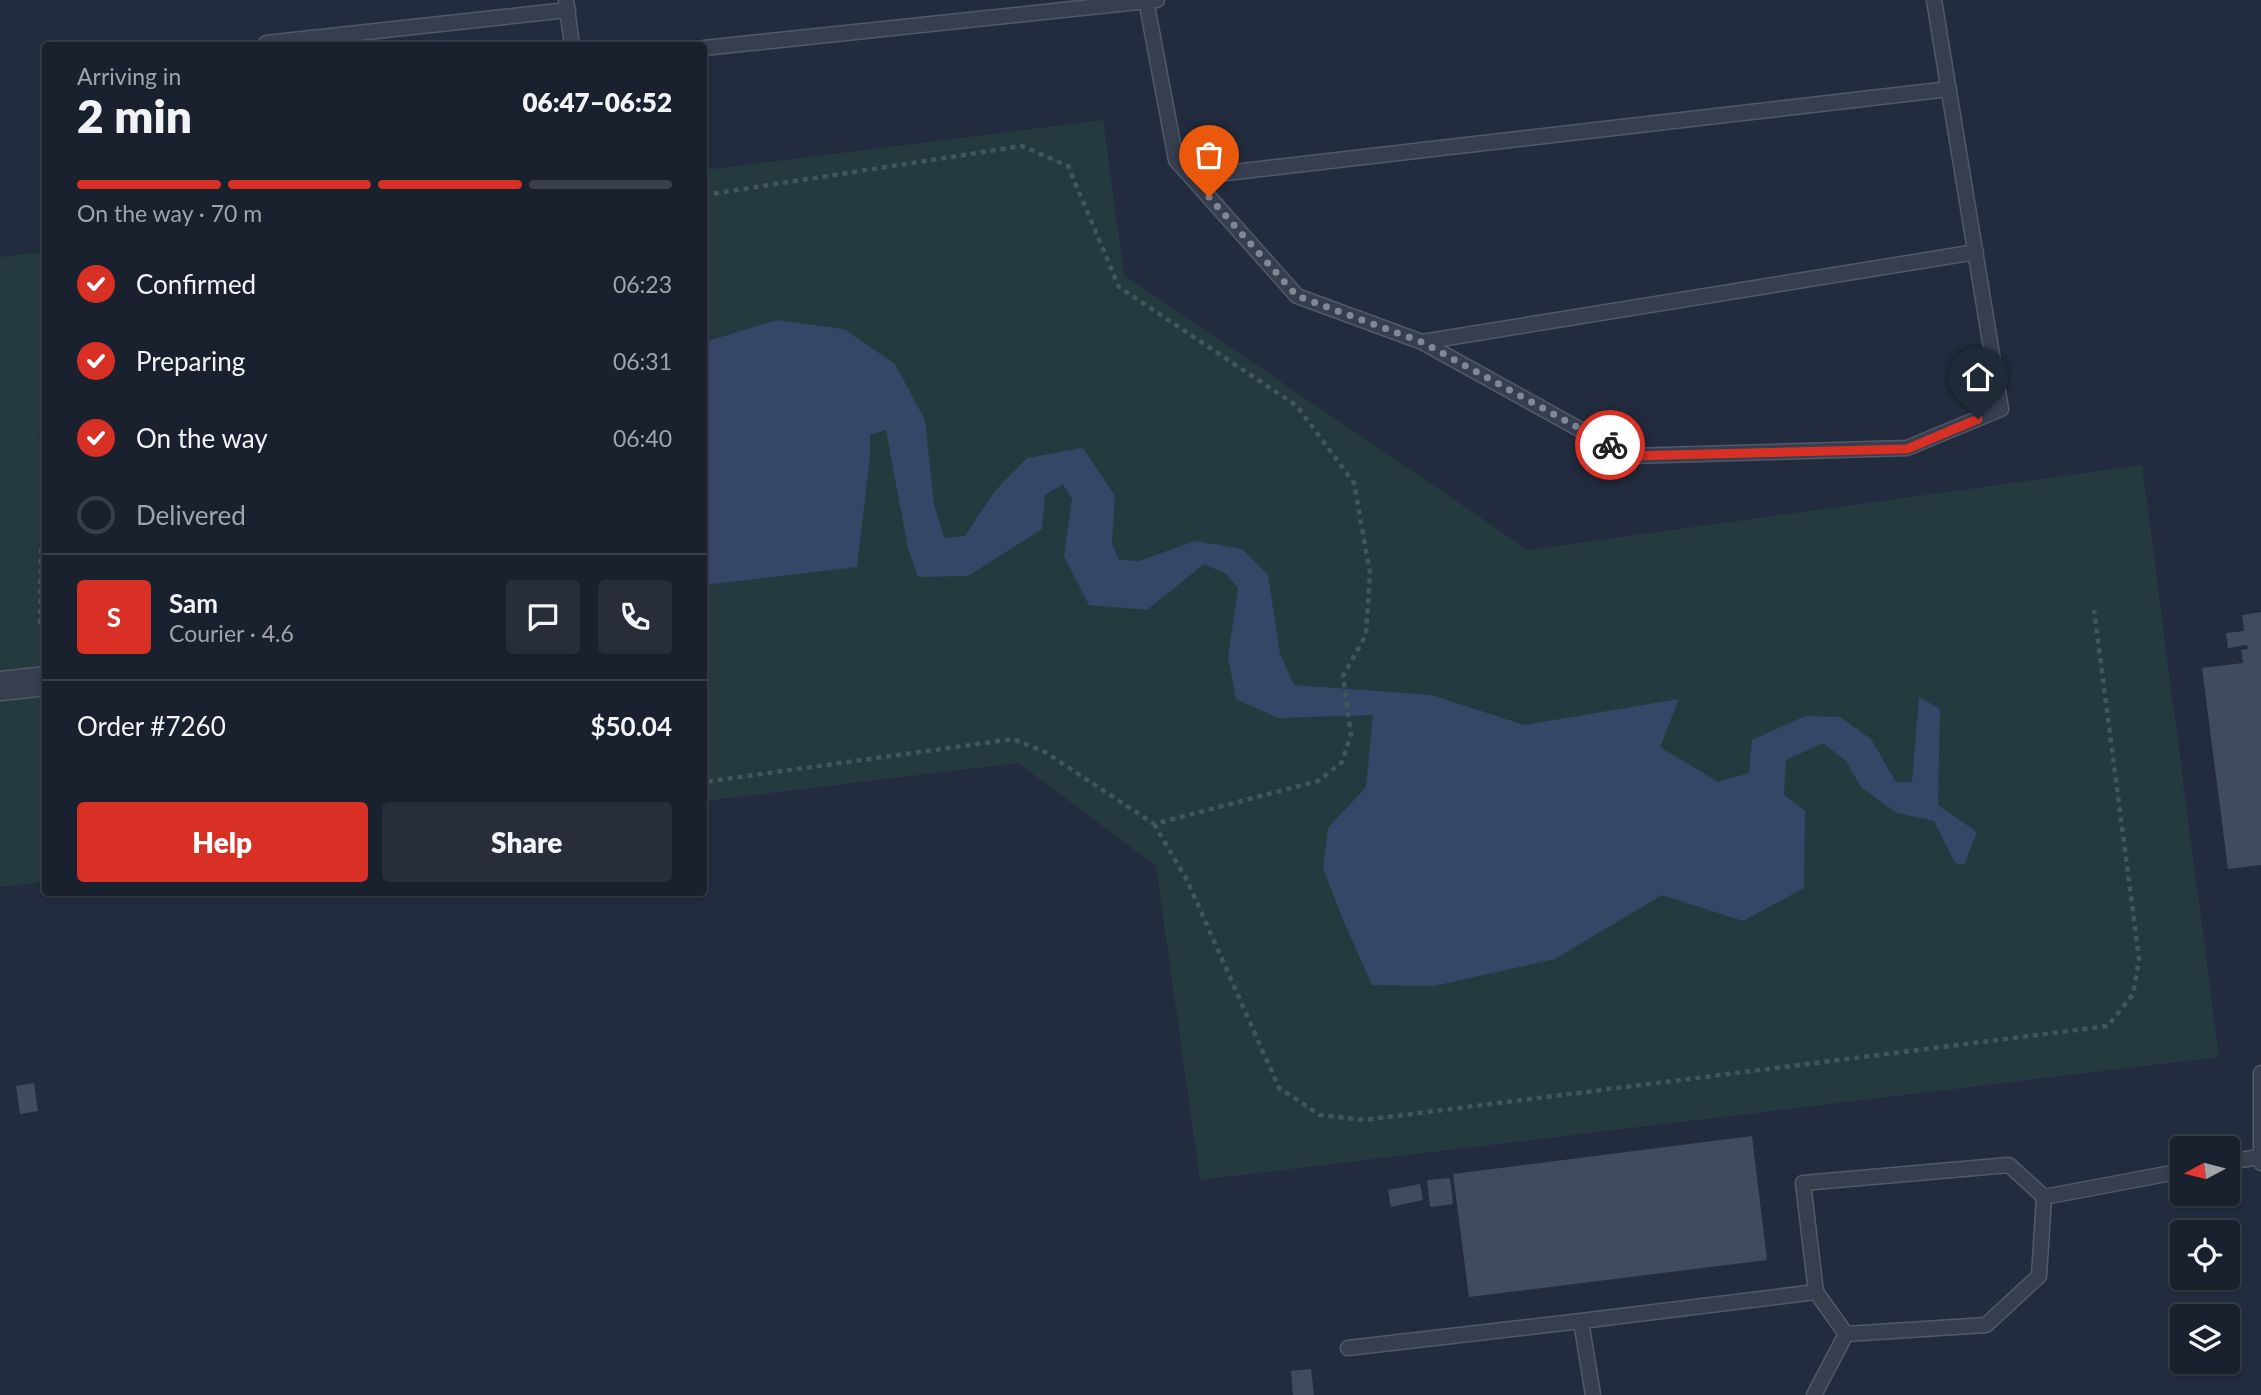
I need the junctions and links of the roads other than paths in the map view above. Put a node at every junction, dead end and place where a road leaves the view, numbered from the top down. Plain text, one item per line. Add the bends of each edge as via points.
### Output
1 (1150, 0) edge
2 (1934, 0) edge
3 (567, 5) edge
4 (274, 42) edge
5 (572, 42) edge
6 (707, 48) edge
7 (1949, 89) junction
8 (1191, 177) junction
9 (1976, 252) junction
10 (1422, 342) junction
11 (42, 681) edge
12 (0, 686) edge
13 (2261, 1073) edge
14 (2260, 1160) edge
15 (2240, 1162) edge
16 (2170, 1173) edge
17 (2043, 1197) junction
18 (1816, 1292) junction
19 (1581, 1321) junction
20 (1846, 1335) junction
21 (1348, 1348) dead end
22 (1593, 1395) edge
23 (1814, 1395) edge

1 - 6 lane
1 - 8 lane via 1176,160
2 - 7 lane
3 - 4 lane
3 - 5 lane
7 - 8 lane
7 - 9 lane
8 - 10 lane via 1297,296
9 - 10 lane
9 - 10 lane via 2001,409 1907,449 1628,456
11 - 12 street
13 - 14 lane
14 - 15 lane
16 - 17 lane
17 - 18 lane via 2009,1166 1803,1183
17 - 20 lane via 2039,1276 1986,1325
18 - 19 lane
18 - 20 lane
19 - 21 lane
19 - 22 lane
20 - 23 lane

